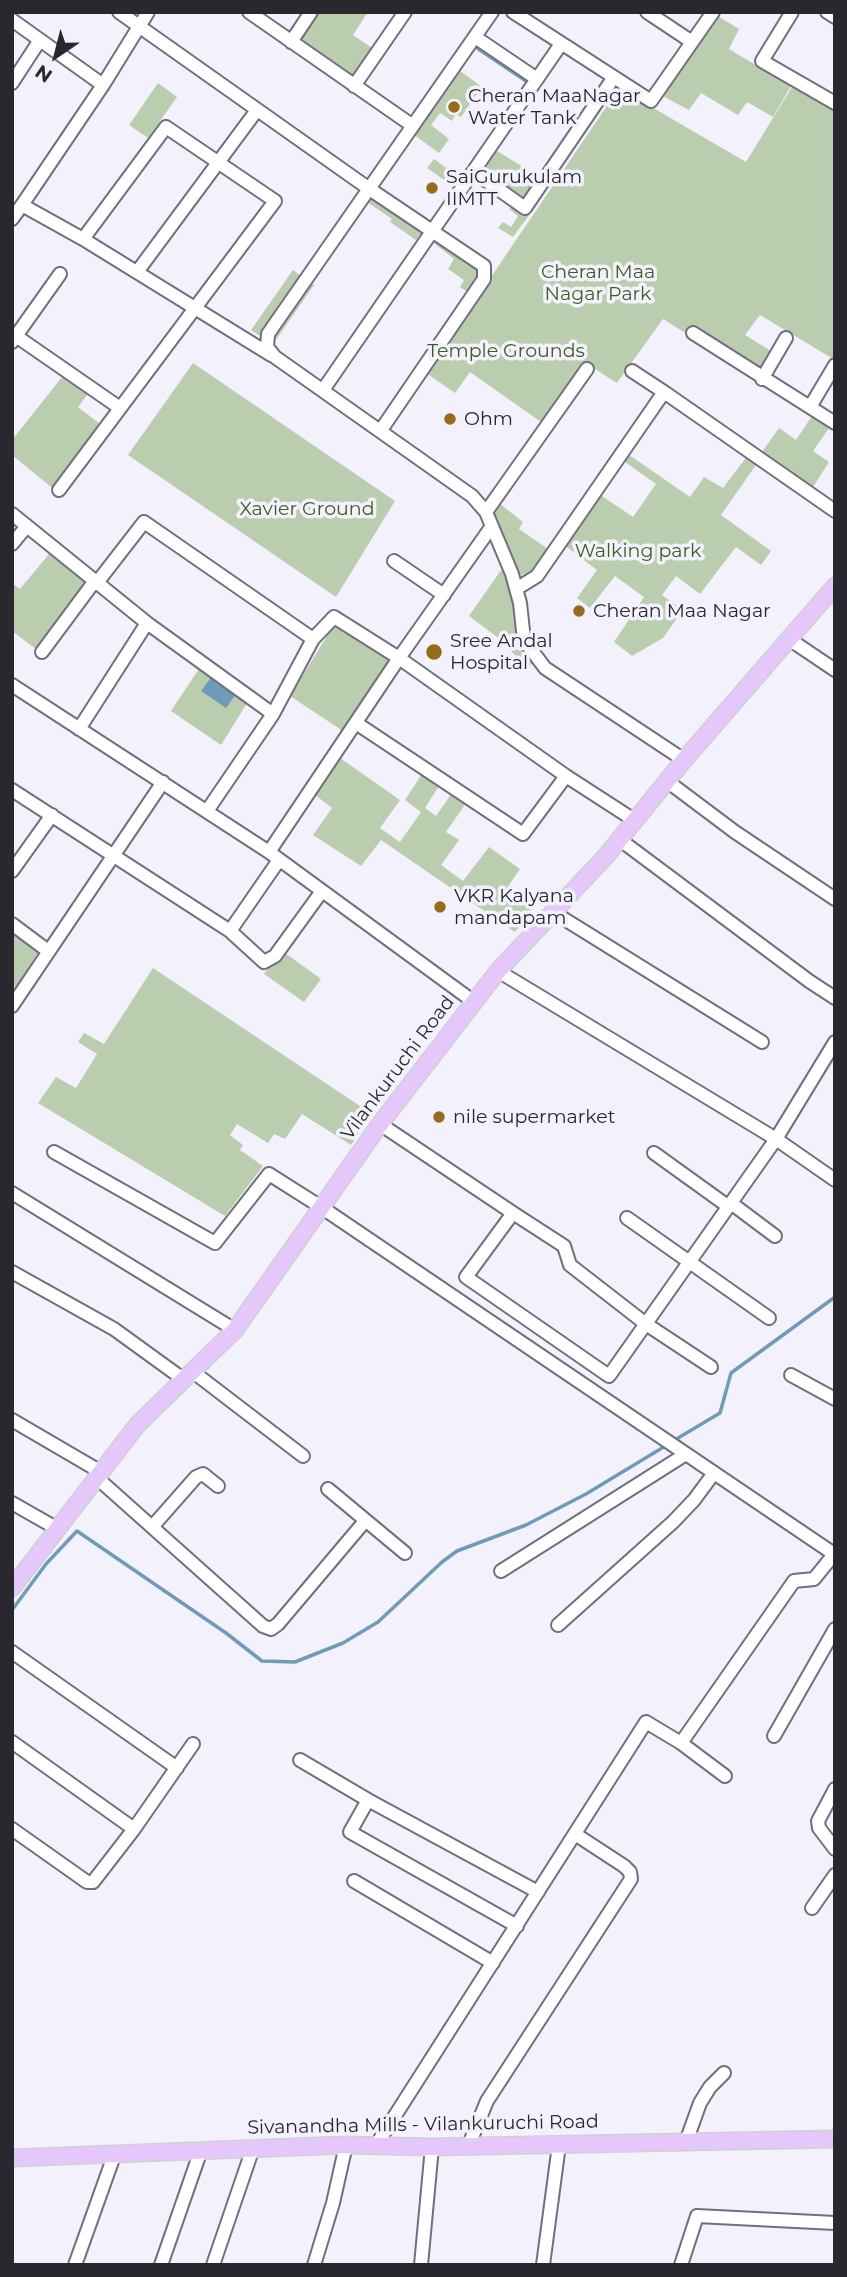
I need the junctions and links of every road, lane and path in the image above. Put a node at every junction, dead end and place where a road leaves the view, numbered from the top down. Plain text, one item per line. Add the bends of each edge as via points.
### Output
1 (119, 12) edge
2 (148, 12) edge
3 (249, 12) edge
4 (311, 12) edge
5 (405, 12) edge
6 (492, 12) edge
7 (513, 12) edge
8 (647, 12) edge
9 (713, 12) edge
10 (792, 12) edge
11 (827, 12) edge
12 (835, 17) edge
13 (12, 20) edge
14 (139, 26) junction
15 (475, 37) junction
16 (40, 40) junction
17 (291, 42) junction
18 (692, 42) junction
19 (561, 44) junction
20 (614, 77) junction
21 (537, 79) junction
22 (12, 83) edge
23 (103, 85) junction
24 (354, 86) junction
25 (835, 103) edge
26 (257, 110) junction
27 (413, 126) junction
28 (218, 163) junction
29 (474, 172) junction
30 (368, 188) junction
31 (22, 205) junction
32 (12, 219) edge
33 (433, 230) junction
34 (83, 239) junction
35 (137, 272) junction
36 (60, 274) dead end
37 (196, 308) junction
38 (693, 333) dead end
39 (786, 338) dead end
40 (14, 339) edge
41 (275, 357) junction
42 (835, 365) edge
43 (587, 369) dead end
44 (632, 371) dead end
45 (762, 379) junction
46 (323, 390) junction
47 (664, 392) junction
48 (810, 407) junction
49 (120, 408) junction
50 (835, 423) edge
51 (381, 430) junction
52 (59, 490) dead end
53 (835, 510) edge
54 (486, 512) junction
55 (12, 514) edge
56 (27, 526) junction
57 (492, 526) junction
58 (12, 544) edge
59 (394, 561) dead end
60 (95, 582) junction
61 (516, 589) junction
62 (444, 595) junction
63 (832, 595) edge
64 (147, 623) junction
65 (313, 639) junction
66 (789, 639) junction
67 (42, 652) dead end
68 (399, 658) junction
69 (835, 670) edge
70 (12, 685) edge
71 (273, 715) junction
72 (356, 723) junction
73 (79, 729) junction
74 (684, 760) junction
75 (566, 776) junction
76 (667, 781) junction
77 (163, 782) junction
78 (12, 789) edge
79 (207, 811) junction
80 (52, 814) junction
81 (634, 820) junction
82 (619, 839) junction
83 (112, 855) junction
84 (274, 856) junction
85 (12, 872) edge
86 (321, 891) junction
87 (835, 899) edge
88 (553, 912) junction
89 (12, 924) edge
90 (230, 931) junction
91 (48, 951) junction
92 (498, 971) junction
93 (14, 997) edge
94 (835, 998) edge
95 (474, 1002) junction
96 (762, 1042) dead end
97 (835, 1042) edge
98 (380, 1124) junction
99 (776, 1139) junction
100 (54, 1152) dead end
101 (654, 1153) dead end
102 (835, 1180) edge
103 (12, 1193) edge
104 (730, 1205) junction
105 (321, 1207) junction
106 (513, 1213) junction
107 (627, 1218) dead end
108 (775, 1236) dead end
109 (690, 1262) junction
110 (12, 1272) edge
111 (769, 1318) dead end
112 (646, 1324) junction
113 (235, 1330) junction
114 (710, 1367) dead end
115 (188, 1375) junction
116 (791, 1375) dead end
117 (835, 1399) edge
118 (12, 1420) edge
119 (676, 1447) junction
120 (303, 1456) dead end
121 (714, 1472) junction
122 (99, 1475) junction
123 (218, 1486) dead end
124 (328, 1489) dead end
125 (12, 1503) edge
126 (365, 1521) junction
127 (152, 1527) junction
128 (56, 1528) junction
129 (405, 1553) dead end
130 (835, 1554) edge
131 (501, 1571) dead end
132 (12, 1588) edge
133 (558, 1625) dead end
134 (835, 1629) edge
135 (12, 1652) edge
136 (774, 1736) dead end
137 (12, 1742) edge
138 (681, 1743) junction
139 (193, 1744) dead end
140 (300, 1760) dead end
141 (177, 1768) junction
142 (725, 1776) dead end
143 (835, 1789) edge
144 (368, 1800) junction
145 (12, 1829) edge
146 (134, 1829) junction
147 (575, 1834) junction
148 (835, 1849) edge
149 (835, 1875) edge
150 (354, 1881) dead end
151 (538, 1892) junction
152 (812, 1908) dead end
153 (517, 1926) junction
154 (493, 1963) junction
155 (724, 2073) dead end
156 (835, 2139) edge
157 (686, 2142) junction
158 (346, 2145) junction
159 (559, 2145) junction
160 (375, 2147) junction
161 (432, 2147) junction
162 (468, 2147) junction
163 (253, 2148) junction
164 (201, 2150) junction
165 (115, 2153) junction
166 (12, 2158) edge
167 (835, 2223) edge
168 (75, 2265) edge
169 (162, 2265) edge
170 (214, 2265) edge
171 (314, 2265) edge
172 (421, 2265) edge
173 (543, 2265) edge
174 (681, 2265) edge

1 - 14 street
2 - 14 street
3 - 17 street
4 - 17 street
5 - 24 street
6 - 15 street
7 - 19 street
8 - 18 street
9 - 18 street
10 - 25 street via 762,61
11 - 12 street
13 - 16 street
14 - 23 street
14 - 26 street
15 - 21 street
15 - 27 street
16 - 22 street
16 - 23 street
17 - 24 street
18 - 20 street via 651,101
19 - 20 street
19 - 21 street
20 - 29 street via 525,208
21 - 29 street
23 - 31 street
24 - 27 street
26 - 28 street
26 - 30 street
27 - 30 street
28 - 34 street via 166,127
28 - 35 street
28 - 37 street via 275,201
29 - 33 street
30 - 33 street
30 - 41 street via 268,334 267,347
31 - 32 street
31 - 34 street
33 - 46 street
33 - 51 street via 484,266 484,279
34 - 35 street
35 - 37 street
36 - 40 street
37 - 41 street
37 - 49 street
38 - 45 street
39 - 45 street
40 - 49 street
41 - 46 street
42 - 48 street
43 - 54 street
44 - 47 street
45 - 48 street
46 - 51 street
47 - 53 street
47 - 61 street via 537,576
48 - 50 street
49 - 52 street
51 - 54 street via 472,496
54 - 57 street
55 - 56 street
56 - 58 street
56 - 60 street
57 - 61 street
57 - 62 street
59 - 62 street
60 - 64 street
60 - 65 street via 144,522
60 - 67 street
61 - 74 street via 524,640 545,668
62 - 68 street
63 - 66 main road, Vilankuruchi Road
64 - 71 street
64 - 73 street
65 - 68 street via 334,617
65 - 71 street
66 - 69 street
66 - 74 main road, Vilankuruchi Road
68 - 72 street
68 - 75 street
70 - 73 street
71 - 79 street
72 - 75 street via 523,834
72 - 84 street
73 - 77 street
74 - 76 main road, Vilankuruchi Road
75 - 81 street
76 - 81 main road, Vilankuruchi Road
76 - 87 street
77 - 79 street
77 - 83 street
78 - 80 street
79 - 84 street
80 - 83 street
80 - 85 street
81 - 82 main road, Vilankuruchi Road
82 - 88 main road, Vilankuruchi Road
82 - 94 street
83 - 90 street
83 - 91 street
84 - 86 street
84 - 90 street
86 - 90 street via 275,956 264,962
86 - 95 street
88 - 92 main road, Vilankuruchi Road
88 - 96 street
89 - 91 street
91 - 93 street
92 - 95 main road, Vilankuruchi Road
92 - 99 street
95 - 98 main road, Vilankuruchi Road
97 - 99 street
98 - 105 main road, Vilankuruchi Road
98 - 106 street
99 - 102 street
99 - 104 street
100 - 105 street via 215,1243 269,1174
101 - 104 street
103 - 113 street
104 - 108 street
104 - 109 street
105 - 113 main road, Vilankuruchi Road
105 - 119 street
106 - 112 street via 564,1246 570,1265
106 - 112 street via 466,1278 609,1376
107 - 109 street
109 - 111 street
109 - 112 street
110 - 115 street
112 - 114 street
113 - 115 main road, Vilankuruchi Road
115 - 120 street
115 - 122 main road, Vilankuruchi Road via 138,1424
116 - 117 street
118 - 122 street
119 - 121 street
119 - 131 street
121 - 130 street
121 - 133 street via 673,1522
122 - 127 street
122 - 128 main road, Vilankuruchi Road
123 - 127 street via 204,1474 196,1477
124 - 126 street
125 - 128 street
126 - 127 street via 271,1629
126 - 129 street
128 - 132 main road, Vilankuruchi Road
130 - 138 street via 814,1579 794,1581
134 - 136 street
135 - 141 street
137 - 146 street
138 - 142 street
138 - 147 street via 646,1722
139 - 141 street
140 - 144 street
141 - 146 street
143 - 148 street via 818,1821
144 - 151 street
144 - 153 street via 350,1832
145 - 146 street via 87,1882 93,1882
147 - 151 street
147 - 162 street via 624,1866 631,1879 486,2101
149 - 152 street
150 - 154 street
151 - 153 street
153 - 154 street
154 - 160 street
155 - 157 street via 700,2103
156 - 157 main road, Sivanandha Mills - Vilankuruchi Road
157 - 159 main road, Sivanandha Mills - Vilankuruchi Road
158 - 160 main road, Sivanandha Mills - Vilankuruchi Road
158 - 163 main road, Sivanandha Mills - Vilankuruchi Road
158 - 171 street
159 - 162 main road, Sivanandha Mills - Vilankuruchi Road
159 - 173 street
160 - 161 main road, Sivanandha Mills - Vilankuruchi Road
161 - 162 main road, Sivanandha Mills - Vilankuruchi Road
161 - 172 street
163 - 164 main road, Sivanandha Mills - Vilankuruchi Road
163 - 170 street
164 - 165 main road, Sivanandha Mills - Vilankuruchi Road
164 - 169 street
165 - 166 main road, Sivanandha Mills - Vilankuruchi Road
165 - 168 street
167 - 174 street via 697,2216

